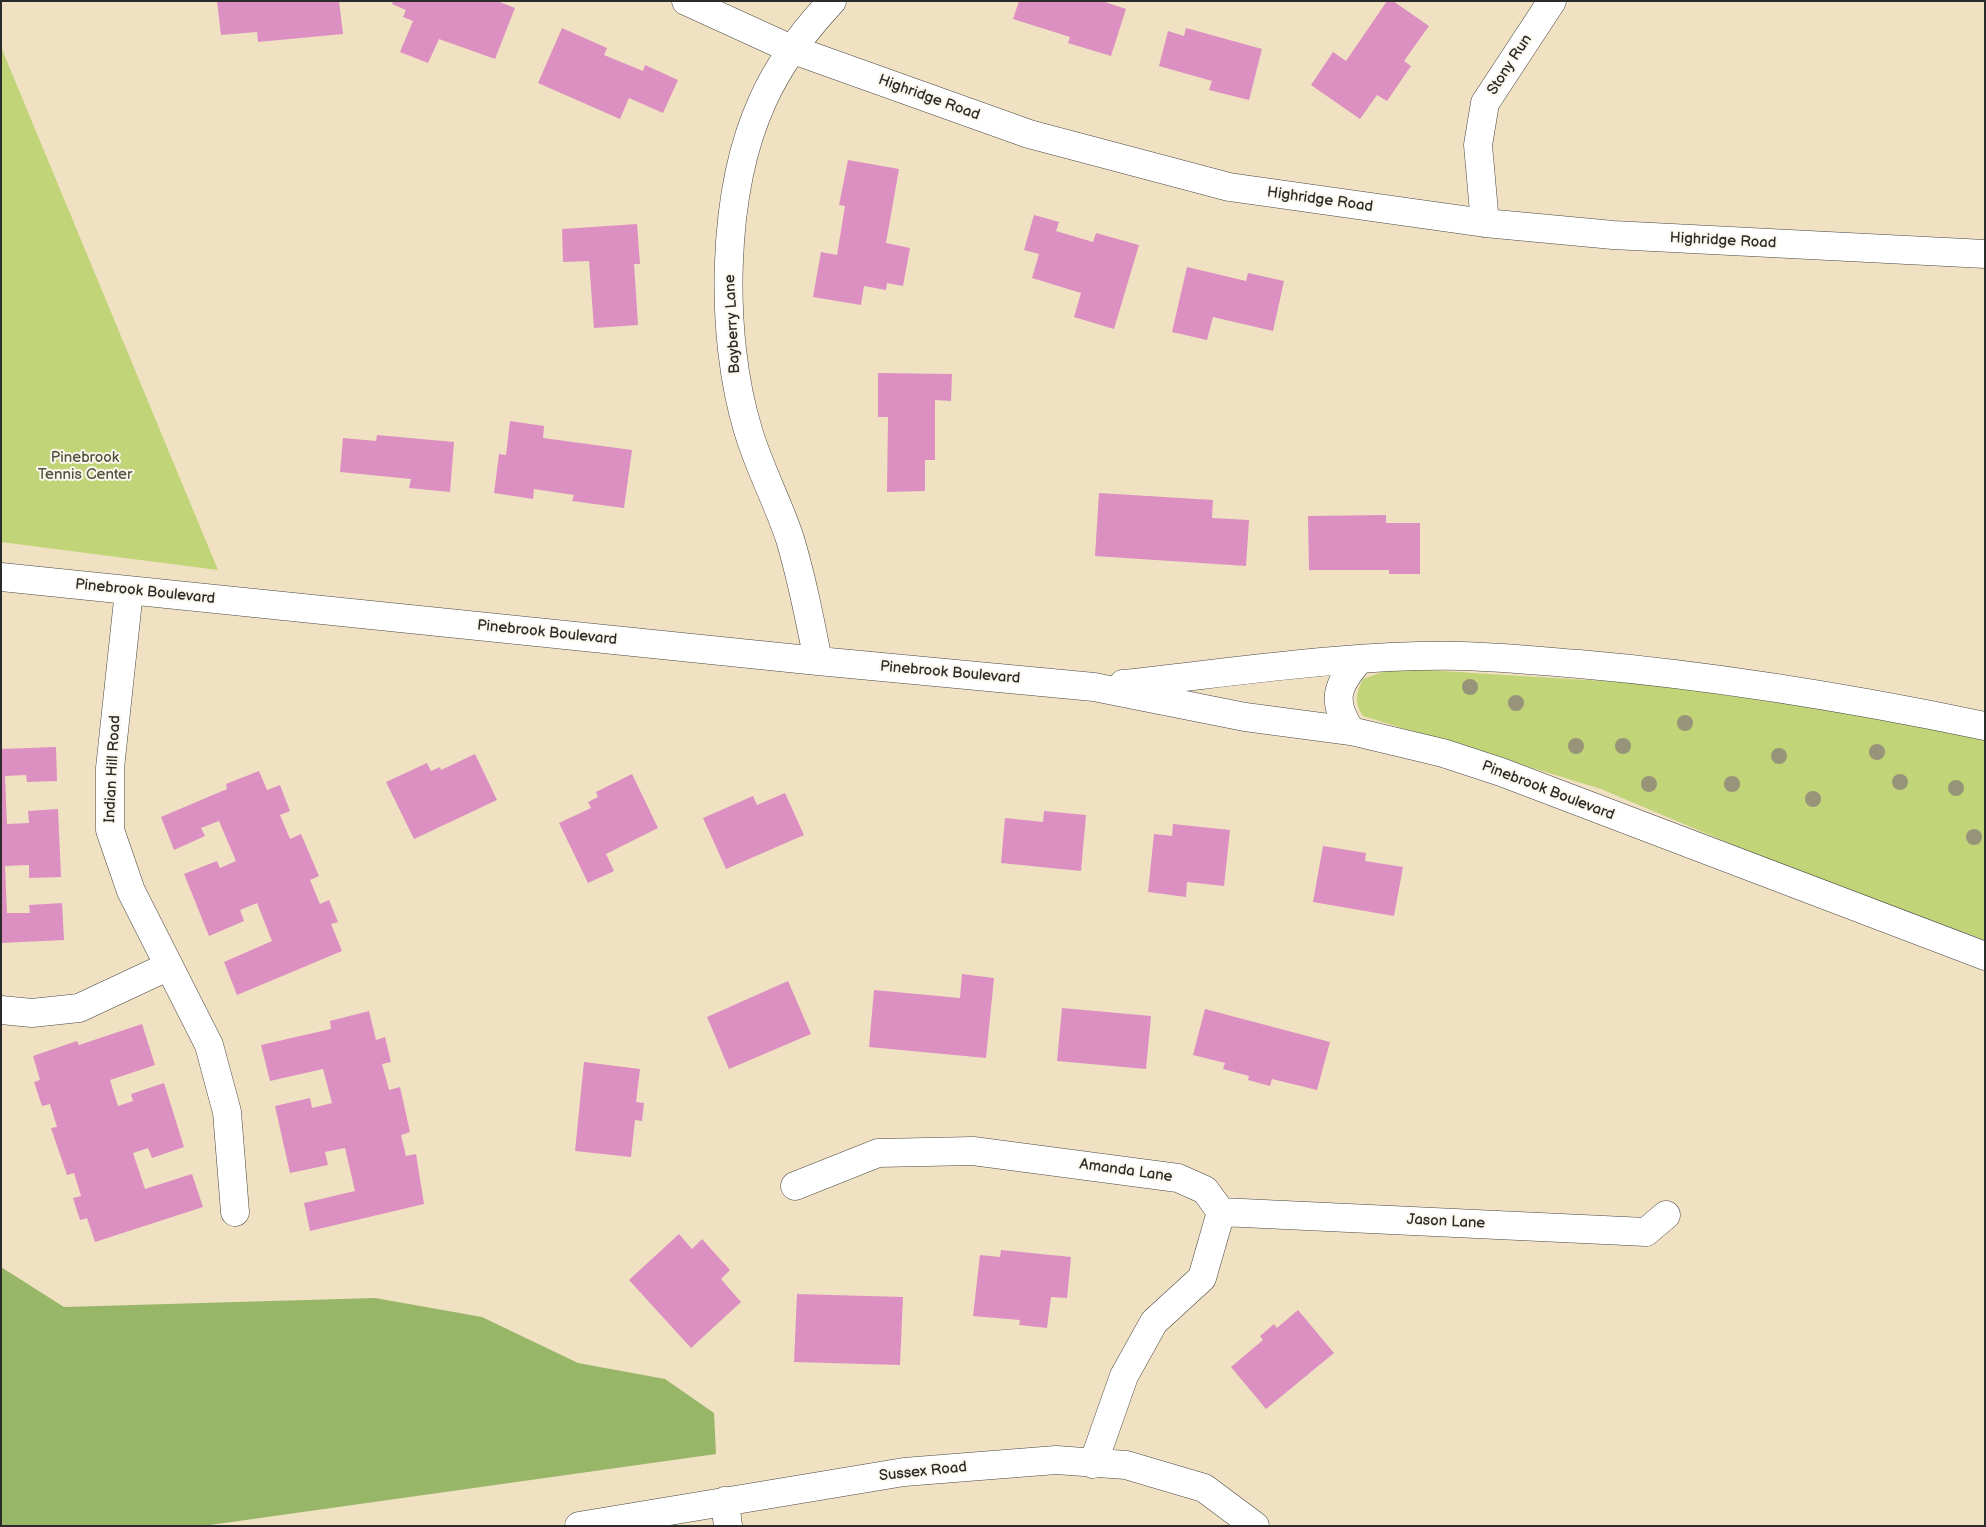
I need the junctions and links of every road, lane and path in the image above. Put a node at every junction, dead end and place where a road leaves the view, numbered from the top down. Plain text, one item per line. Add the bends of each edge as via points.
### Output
1 (686, 1) edge
2 (832, 1) edge
3 (1552, 1) edge
4 (791, 49) junction
5 (1485, 223) junction
6 (1985, 254) edge
7 (1, 577) edge
8 (129, 591) junction
9 (1360, 659) junction
10 (818, 661) junction
11 (1094, 687) junction
12 (1985, 726) edge
13 (1351, 731) junction
14 (1985, 956) edge
15 (169, 966) junction
16 (1, 1010) edge
17 (795, 1186) dead end
18 (235, 1212) dead end
19 (1221, 1212) junction
20 (1666, 1215) dead end
21 (1093, 1464) junction
22 (727, 1513) edge
23 (579, 1526) edge
24 (1255, 1526) edge

1 - 4 street, Highridge Road
2 - 4 street, Bayberry Lane
3 - 5 street, Stony Run via 1486,104 1478,145
4 - 5 street, Highridge Road via 1029,134 1229,187
4 - 10 street, Bayberry Lane via 762,101 741,173 732,231 731,328 747,429 789,537
5 - 6 street, Highridge Road via 1613,235
7 - 8 street, Pinebrook Boulevard
8 - 10 street, Pinebrook Boulevard
8 - 15 street, Indian Hill Road via 110,768 110,830 131,891
9 - 11 street, Pinebrook Boulevard
9 - 12 street, Pinebrook Boulevard via 1463,656 1669,672 1807,692
9 - 13 street via 1349,671 1338,696 1338,706
10 - 11 street, Pinebrook Boulevard
11 - 13 street, Pinebrook Boulevard via 1245,717
13 - 14 street, Pinebrook Boulevard via 1443,753 1509,775
15 - 16 street via 79,1008 32,1013
15 - 18 street, Indian Hill Road via 209,1045 227,1112
17 - 19 street, Amanda Lane via 878,1153 973,1151 1178,1178 1205,1190
19 - 20 street, Jason Lane via 1646,1232
19 - 21 street via 1202,1278 1154,1322 1124,1376
21 - 22 street, Sussex Road via 1056,1460 904,1472
21 - 24 street, Sussex Road via 1126,1465 1204,1488
22 - 23 street, Sussex Road

